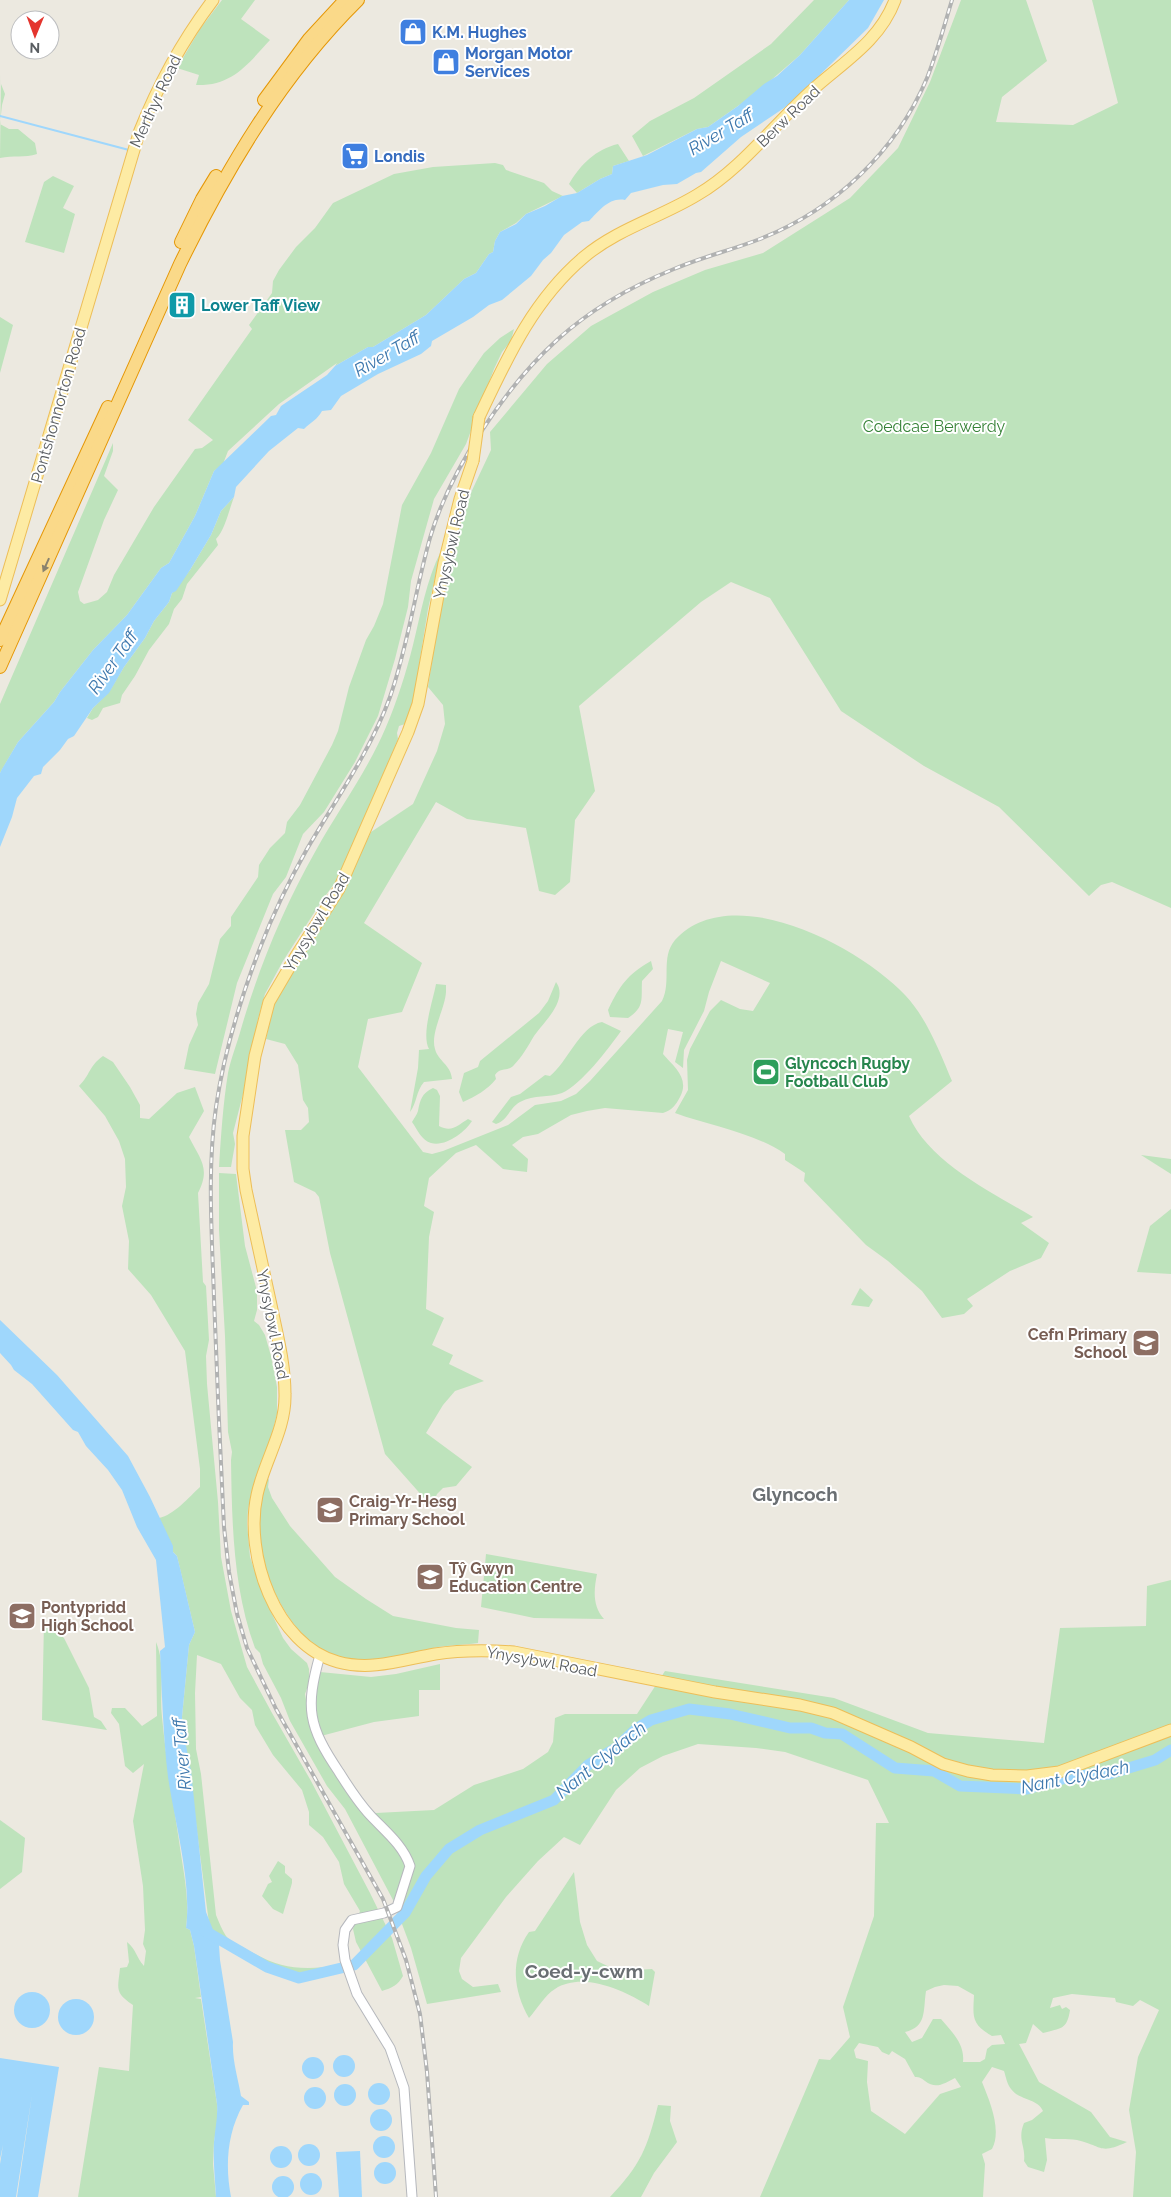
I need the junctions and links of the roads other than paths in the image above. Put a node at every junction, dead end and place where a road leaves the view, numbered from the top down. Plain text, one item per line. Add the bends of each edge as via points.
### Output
1 (213, 0) edge
2 (345, 0) edge
3 (358, 0) edge
4 (895, 0) edge
5 (338, 14) junction
6 (114, 210) joint
7 (663, 213) joint
8 (0, 600) edge
9 (0, 640) edge
10 (0, 667) edge
11 (320, 1654) junction
12 (1171, 1730) edge
13 (412, 2197) edge

1 - 6 main road, Merthyr Road via 181,45 147,113
2 - 5 highway
3 - 5 highway
4 - 7 main road, Berw Road via 880,29 866,44 809,92 722,178
5 - 9 highway via 283,73 202,199
5 -> 10 highway via 274,100 210,202
6 - 8 main road, Pontshonnorton Road
7 - 11 main road, Ynysybwl Road, bridge via 607,241 586,256 560,279 512,346 478,417 473,461 444,564 418,704 339,889 269,1002 255,1056 243,1136 243,1169 283,1359 285,1395 281,1426 257,1493 255,1543 263,1577 278,1613 292,1632
11 - 12 main road, Ynysybwl Road via 337,1662 361,1666 481,1649 514,1652 833,1713 942,1764 992,1775 1027,1776 1059,1772
11 - 13 street via 310,1708 320,1743 359,1804 400,1846 410,1866 397,1907 352,1920 346,1927 342,1946 357,1994 390,2048 404,2088

